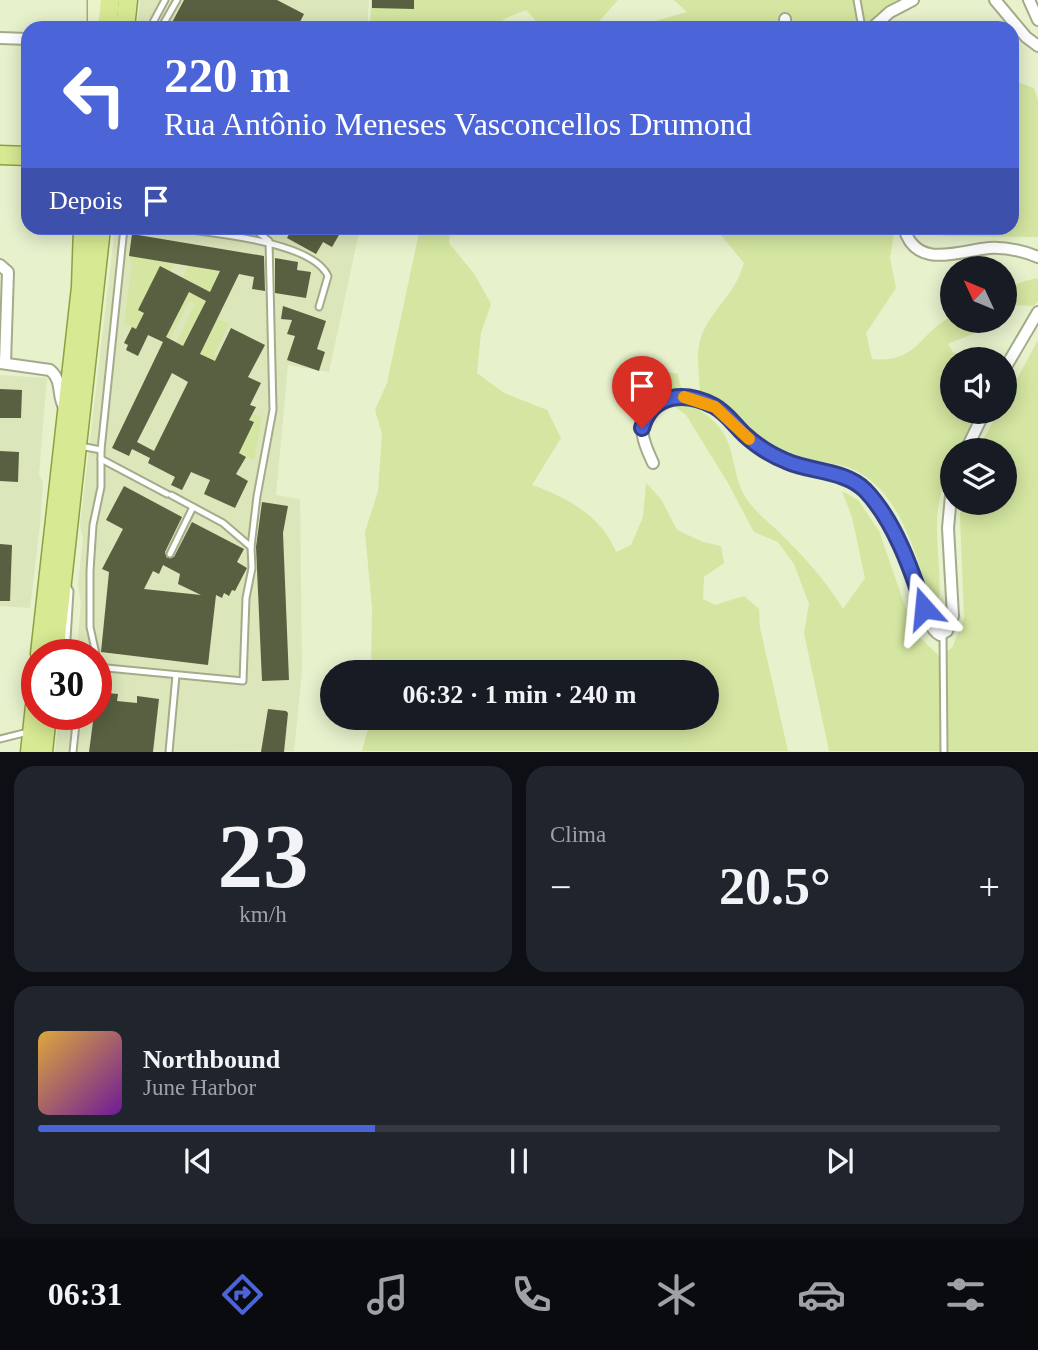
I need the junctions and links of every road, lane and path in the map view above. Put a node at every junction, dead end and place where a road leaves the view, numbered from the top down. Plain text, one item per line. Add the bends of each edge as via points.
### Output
1 (96, 0) edge
2 (110, 0) edge
3 (128, 0) edge
4 (165, 0) edge
5 (177, 0) edge
6 (857, 0) edge
7 (913, 0) edge
8 (995, 0) edge
9 (1029, 0) edge
10 (1038, 20) edge
11 (96, 21) edge
12 (108, 21) edge
13 (126, 21) edge
14 (154, 21) edge
15 (165, 21) edge
16 (861, 21) edge
17 (880, 21) edge
18 (1013, 21) edge
19 (1019, 29) edge
20 (0, 38) edge
21 (21, 39) edge
22 (1038, 46) edge
23 (0, 155) edge
24 (21, 156) edge
25 (83, 235) edge
26 (100, 235) edge
27 (123, 235) edge
28 (226, 235) edge
29 (262, 235) edge
30 (908, 235) edge
31 (269, 241) junction
32 (1038, 257) edge
33 (0, 265) edge
34 (319, 307) dead end
35 (1038, 312) edge
36 (1017, 348) edge
37 (3, 363) edge
38 (66, 413) junction
39 (76, 446) junction
40 (101, 450) junction
41 (101, 459) junction
42 (653, 463) dead end
43 (194, 507) junction
44 (949, 515) edge
45 (251, 547) junction
46 (170, 554) dead end
47 (943, 635) junction
48 (42, 639) edge
49 (68, 639) edge
50 (93, 639) edge
51 (112, 667) edge
52 (176, 675) junction
53 (45, 730) edge
54 (75, 730) edge
55 (32, 731) joint
56 (0, 739) edge
57 (30, 751) edge
58 (43, 751) edge
59 (73, 751) edge
60 (169, 751) edge
61 (944, 751) edge

1 - 11 street
2 - 12 main road
3 - 13 main road
4 - 14 lane
5 - 15 lane
6 - 16 lane
7 - 17 street
8 - 18 street
9 - 10 street
19 - 22 street
20 - 21 street
23 - 24 main road
25 - 38 main road
26 - 39 main road
27 - 40 lane
28 - 31 lane
29 - 31 lane
30 - 32 street via 913,245 930,255 993,248
31 - 34 lane via 325,269 328,276
31 - 45 lane via 273,410
33 - 37 street via 8,272
35 - 36 street
37 - 38 street via 50,370 59,380
38 - 48 main road
39 - 40 lane
39 - 49 main road via 62,576
40 - 41 lane
41 - 43 lane
41 - 50 lane via 90,571
42 - 47 street via 644,443 645,416 666,398 678,396 715,407 745,435 786,461 860,485 880,511 910,567 931,628
43 - 45 lane via 229,527
43 - 46 lane
44 - 47 street via 953,616
45 - 52 lane via 243,681
47 - 61 lane
51 - 52 lane
52 - 60 lane
53 - 58 main road
54 - 59 lane
55 - 56 lane
55 - 57 main road

